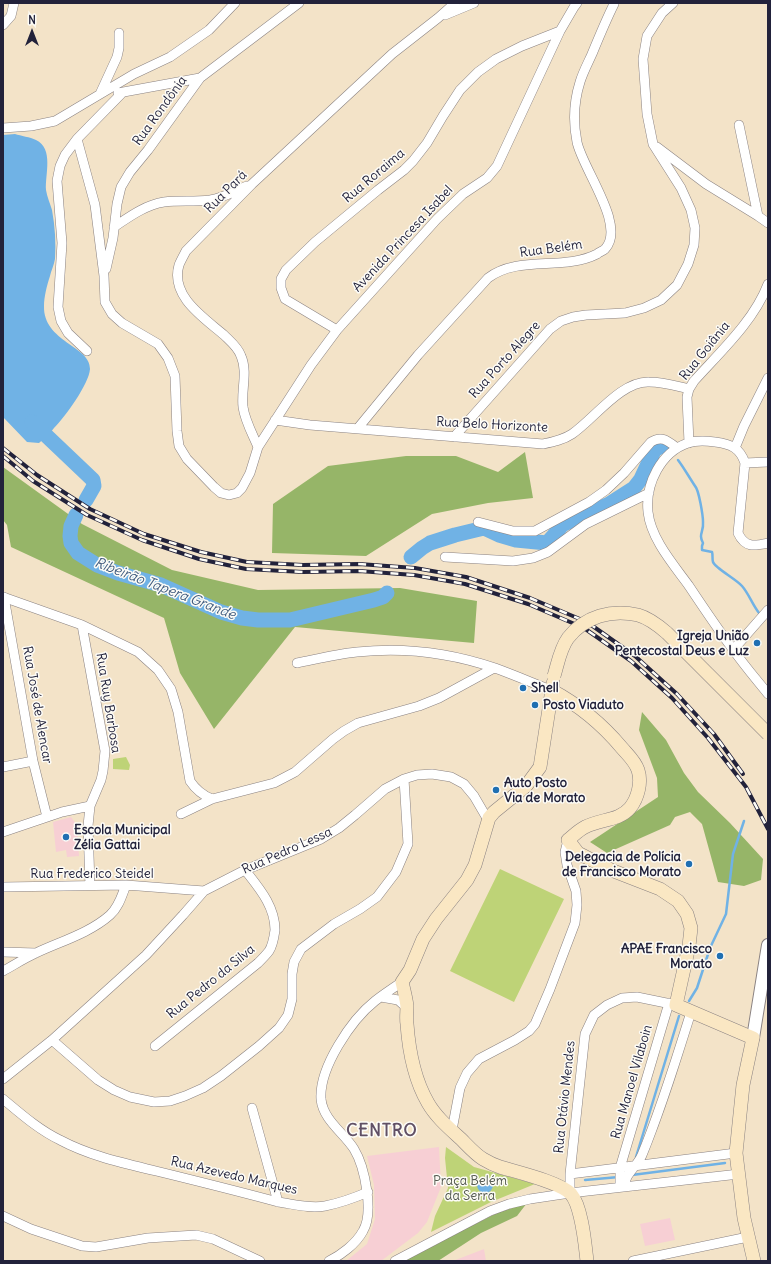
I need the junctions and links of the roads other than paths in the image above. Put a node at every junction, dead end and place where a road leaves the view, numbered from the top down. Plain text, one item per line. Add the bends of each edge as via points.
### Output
1 (14, 3) edge
2 (235, 3) edge
3 (299, 3) edge
4 (455, 3) edge
5 (474, 3) edge
6 (577, 3) edge
7 (615, 3) edge
8 (673, 3) edge
9 (438, 18) junction
10 (3, 25) edge
11 (560, 31) junction
12 (120, 33) dead end
13 (200, 78) junction
14 (123, 92) junction
15 (100, 94) junction
16 (739, 124) dead end
17 (3, 128) edge
18 (77, 139) junction
19 (653, 144) junction
20 (252, 184) junction
21 (758, 216) junction
22 (768, 223) edge
23 (114, 227) junction
24 (104, 276) junction
25 (768, 284) edge
26 (337, 330) junction
27 (87, 351) dead end
28 (768, 378) edge
29 (689, 389) junction
30 (275, 420) junction
31 (358, 428) junction
32 (454, 437) junction
33 (689, 443) junction
34 (258, 447) junction
35 (677, 448) junction
36 (735, 448) junction
37 (768, 462) edge
38 (745, 463) junction
39 (649, 493) junction
40 (478, 522) dead end
41 (768, 543) edge
42 (446, 557) dead end
43 (3, 597) edge
44 (768, 610) edge
45 (82, 626) junction
46 (733, 650) junction
47 (297, 663) dead end
48 (494, 668) junction
49 (551, 690) junction
50 (768, 694) edge
51 (768, 734) edge
52 (33, 761) junction
53 (3, 767) edge
54 (404, 779) junction
55 (212, 799) junction
56 (90, 806) junction
57 (181, 814) dead end
58 (47, 817) junction
59 (488, 820) junction
60 (3, 832) edge
61 (568, 840) junction
62 (245, 870) junction
63 (90, 885) junction
64 (126, 885) junction
65 (3, 887) edge
66 (204, 891) junction
67 (768, 945) edge
68 (3, 952) edge
69 (36, 953) junction
70 (3, 971) edge
71 (402, 982) junction
72 (381, 997) junction
73 (672, 1004) junction
74 (407, 1008) junction
75 (691, 1012) junction
76 (753, 1038) junction
77 (52, 1040) junction
78 (155, 1046) dead end
79 (3, 1080) edge
80 (3, 1099) edge
81 (252, 1108) dead end
82 (452, 1130) junction
83 (736, 1154) junction
84 (634, 1166) junction
85 (620, 1168) junction
86 (570, 1174) junction
87 (739, 1174) junction
88 (622, 1187) junction
89 (368, 1192) junction
90 (570, 1193) junction
91 (278, 1202) junction
92 (3, 1216) edge
93 (748, 1237) junction
94 (260, 1261) edge
95 (329, 1261) edge
96 (395, 1261) edge
97 (587, 1261) edge
98 (634, 1261) edge
99 (754, 1261) edge

1 - 10 street via 10,16
2 - 15 street via 209,30 191,43
3 - 13 street, Rua Rondônia
4 - 9 street, Rua Pará
5 - 9 street
6 - 11 street, Avenida Princesa Isabel
7 - 31 street, Rua Belém via 580,82 574,125 577,144 611,223 611,237 605,249 580,260 513,267 488,278 418,355
8 - 19 street, Rua Porto Alegre via 662,13 647,36 643,59 647,114
9 - 20 street, Rua Pará via 392,54
11 - 26 street, Avenida Princesa Isabel via 497,166 487,178 463,194 437,219
11 - 26 street, Rua Roraima via 522,46 496,59 478,72 460,90 413,161 315,242 286,270 281,279 281,288 286,299
12 - 15 street via 120,48
13 - 14 street
13 - 23 street, Rua Rondônia via 121,187
14 - 15 street
14 - 18 street
15 - 17 street via 55,120 31,126
16 - 21 street
18 - 24 street, Rua Rondônia via 95,205
18 - 27 street via 65,155 57,181 62,243 58,306 61,321 68,333
19 - 21 street via 706,184
19 - 32 street, Rua Porto Alegre via 681,188 691,210 695,228 694,244 688,264 677,285 661,300 644,308 625,313 573,317 561,321 550,329
20 - 23 street via 212,200 163,202 140,211
20 - 34 street, Rua Pará via 186,251 179,265 178,280 188,303 232,342 241,354 244,364 243,409
21 - 22 street
23 - 24 street, Rua Rondônia
24 - 34 street, Rua Rondônia via 106,302 112,314 122,323 158,344 168,358 175,376 176,431 179,446 187,459 221,493 237,494 250,473
25 - 29 street, Rua Goiânia via 744,325 694,380
26 - 30 street, Avenida Princesa Isabel via 311,364
28 - 36 street
29 - 32 street, Rua Belo Horizonte via 649,382 636,384 621,391 571,435 543,444
29 - 33 street, Rua Goiânia
30 - 31 street, Rua Belo Horizonte
30 - 34 street, Avenida Princesa Isabel
31 - 32 street, Rua Belo Horizonte
33 - 35 street
33 - 36 street via 721,442
35 - 39 street via 662,461 651,481
35 - 40 street via 667,440 655,439 606,490 536,531 513,531
36 - 38 street via 742,454
37 - 38 street
38 - 41 street via 738,533 748,545
39 - 42 street via 586,524 548,552 533,558 513,561
39 - 46 street via 648,511 659,542
43 - 45 street
43 - 52 street, Rua José de Alencar
44 - 46 street
45 - 55 street via 138,652 158,670 171,689 178,712 190,781 202,795
45 - 56 street, Rua Ruy Barbosa via 105,751 101,780
46 - 50 street
47 - 48 street via 356,652 387,651 453,656
48 - 49 street
48 - 55 street via 440,698 358,724 344,731 295,772 274,783
49 - 51 main road, bridge via 560,654 577,629 588,620 601,615 620,613 639,616 668,633
49 - 59 main road via 540,767 526,786
49 - 61 main road via 577,705 609,732 634,761 640,780 636,796 630,807 621,815 586,826
52 - 53 street
52 - 58 street, Rua José de Alencar
54 - 59 street, Rua Pedro Lessa via 432,774 458,780 474,796
54 - 62 street, Rua Pedro Lessa via 385,789 350,819 321,839
54 - 77 street via 408,844 396,872 377,897 301,949 294,962 292,999 288,1015 279,1028 221,1076 203,1088 170,1101 154,1102 130,1097 98,1080
55 - 57 street
56 - 58 street
56 - 63 street, Rua Ruy Barbosa
58 - 60 street
59 - 71 main road via 475,865 467,880 423,939
61 - 73 main road via 578,853 611,870 660,889 678,901 687,914 691,928 690,946
61 - 82 street via 565,852 576,891 575,923 550,989 535,1024 529,1031 479,1059 467,1073 460,1088
62 - 66 street, Rua Pedro Lessa
62 - 78 street, Rua Pedro da Silva via 272,910 275,922 273,944 258,962
63 - 64 street, Rua Frederico Steidel
63 - 65 street, Rua Frederico Steidel
64 - 66 street, Rua Frederico Steidel
64 - 69 street via 122,898 111,915 68,940
66 - 77 street, Rua Pedro Lessa via 146,954
67 - 76 street
68 - 69 street
69 - 70 street
71 - 72 street
71 - 74 main road
72 - 74 street via 398,1000
72 - 89 street via 343,1037 328,1063 321,1092 324,1111 354,1150 360,1162
73 - 75 main road
73 - 85 street, Rua Manoel Vilaboin
73 - 86 street, Rua Otávio Mendes via 637,997 622,998 594,1015 585,1034
74 - 82 main road via 412,1062 420,1088 428,1104
75 - 76 main road
75 - 84 street via 659,1112 641,1156
76 - 83 main road via 743,1085
77 - 79 street, Rua Pedro Lessa
80 - 91 street, Rua Azevedo Marques via 59,1140 87,1152
81 - 91 street
82 - 90 main road via 484,1160 554,1184
83 - 84 street
83 - 87 main road
84 - 85 street
84 - 88 street
85 - 86 street
85 - 88 street, Rua Manoel Vilaboin
86 - 90 street, Rua Otávio Mendes
87 - 88 street
87 - 93 main road
88 - 90 street
89 - 91 street, Rua Azevedo Marques via 350,1200 324,1206
89 - 95 street via 364,1231 354,1244
90 - 96 street via 530,1199 490,1211
90 - 97 main road via 579,1214
92 - 94 street via 31,1229 82,1246 96,1247 148,1238 196,1235
93 - 98 street
93 - 99 main road

